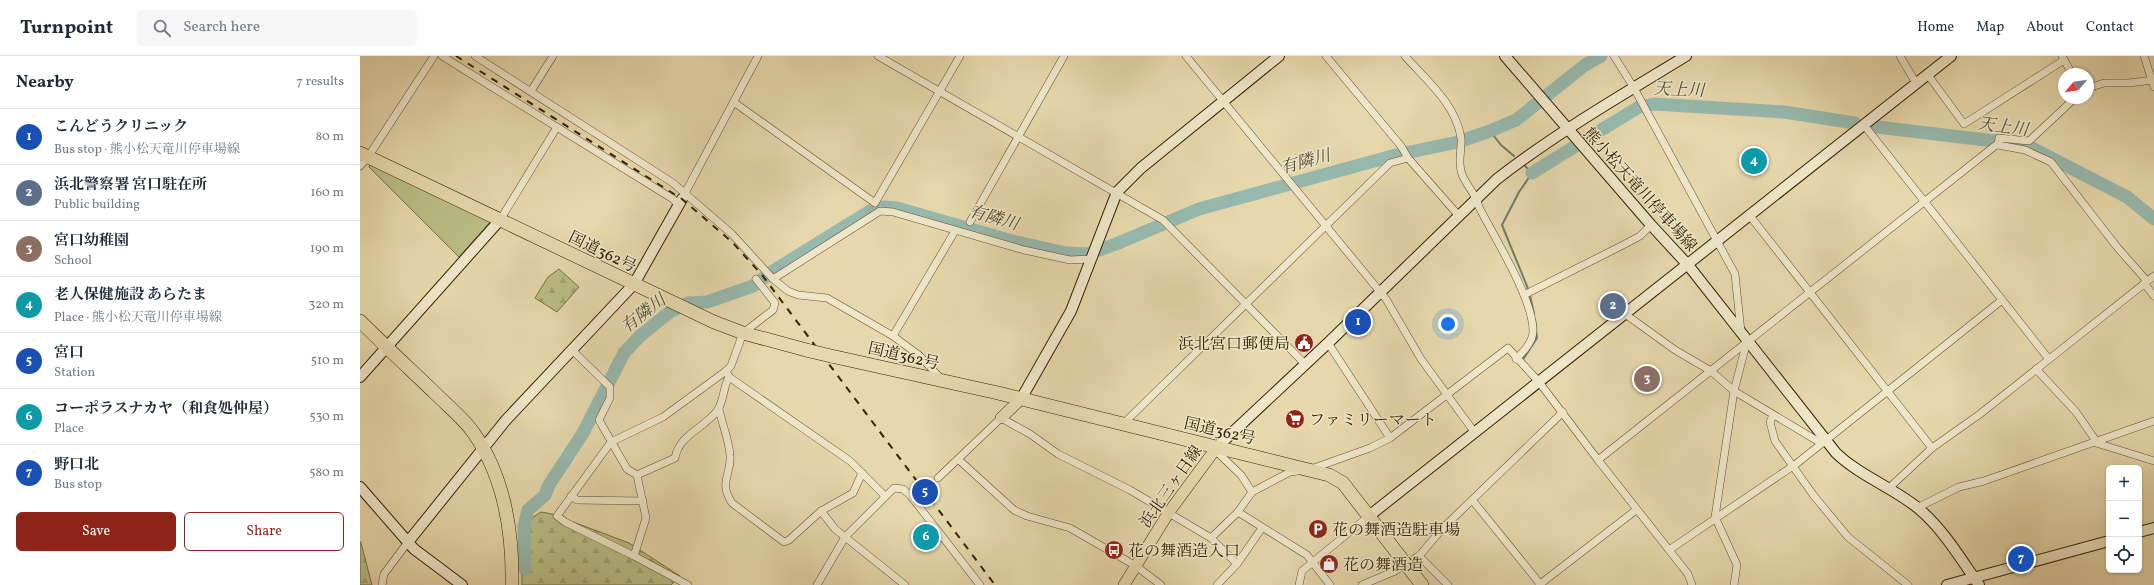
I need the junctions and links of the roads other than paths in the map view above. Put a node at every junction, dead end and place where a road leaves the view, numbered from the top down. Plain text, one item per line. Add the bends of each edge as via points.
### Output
1 (434, 56) edge
2 (442, 56) edge
3 (475, 56) edge
4 (553, 56) edge
5 (758, 56) edge
6 (878, 56) edge
7 (960, 56) edge
8 (1064, 56) edge
9 (1186, 56) edge
10 (1279, 56) edge
11 (1326, 56) edge
12 (1405, 56) edge
13 (1505, 56) edge
14 (1614, 56) edge
15 (1686, 56) edge
16 (1900, 56) edge
17 (1951, 56) edge
18 (2144, 56) edge
19 (2063, 58) edge
20 (2069, 68) edge
21 (1928, 75) junction
22 (1916, 83) junction
23 (2153, 83) edge
24 (2094, 86) edge
25 (1634, 88) junction
26 (530, 91) junction
27 (940, 91) junction
28 (1224, 101) junction
29 (735, 103) junction
30 (2069, 104) edge
31 (1864, 125) junction
32 (557, 127) junction
33 (1568, 130) junction
34 (1019, 136) junction
35 (1998, 143) junction
36 (1408, 157) junction
37 (363, 159) edge
38 (1117, 192) junction
39 (682, 198) junction
40 (1477, 199) junction
41 (1924, 202) junction
42 (878, 206) junction
43 (1459, 216) junction
44 (1750, 216) junction
45 (500, 220) junction
46 (970, 222) dead end
47 (1325, 225) junction
48 (1651, 225) junction
49 (955, 231) junction
50 (1718, 241) junction
51 (1092, 256) junction
52 (1688, 265) junction
53 (2154, 276) edge
54 (756, 279) dead end
55 (773, 279) junction
56 (2146, 282) junction
57 (634, 284) junction
58 (1809, 292) junction
59 (1380, 293) junction
60 (1524, 294) junction
61 (2154, 296) edge
62 (2002, 300) junction
63 (1245, 303) junction
64 (1625, 314) junction
65 (360, 321) edge
66 (743, 333) junction
67 (893, 336) junction
68 (1744, 337) junction
69 (1328, 343) junction
70 (387, 348) junction
71 (572, 350) junction
72 (2048, 358) junction
73 (1516, 359) junction
74 (1305, 364) junction
75 (2036, 369) junction
76 (1711, 371) junction
77 (728, 374) junction
78 (360, 377) edge
79 (942, 381) junction
80 (1539, 382) junction
81 (1734, 391) junction
82 (1887, 391) junction
83 (1446, 395) junction
84 (1021, 399) junction
85 (719, 410) junction
86 (1563, 412) junction
87 (1772, 415) junction
88 (1001, 418) junction
89 (2154, 420) edge
90 (1123, 424) junction
91 (1475, 433) junction
92 (1390, 438) junction
93 (2094, 441) junction
94 (611, 442) junction
95 (1823, 442) junction
96 (1932, 448) junction
97 (483, 449) junction
98 (1216, 449) junction
99 (959, 460) junction
100 (1598, 460) junction
101 (2154, 461) edge
102 (1794, 465) junction
103 (1309, 469) junction
104 (862, 473) junction
105 (637, 475) junction
106 (938, 478) dead end
107 (360, 487) edge
108 (1888, 488) junction
109 (1252, 492) junction
110 (571, 496) junction
111 (885, 496) junction
112 (643, 501) junction
113 (1473, 501) junction
114 (1917, 508) junction
115 (1636, 510) junction
116 (821, 511) junction
117 (1169, 512) junction
118 (1238, 512) junction
119 (1369, 516) junction
120 (1716, 517) junction
121 (1262, 528) junction
122 (2154, 528) edge
123 (2142, 531) edge
124 (845, 537) junction
125 (1211, 538) junction
126 (408, 542) junction
127 (2106, 542) edge
128 (1668, 550) junction
129 (634, 556) junction
130 (1420, 556) junction
131 (1313, 562) junction
132 (1237, 564) junction
133 (1406, 565) junction
134 (1136, 566) junction
135 (1977, 581) edge
136 (685, 584) edge
137 (382, 585) edge
138 (462, 585) edge
139 (512, 585) edge
140 (817, 585) edge
141 (905, 585) edge
142 (980, 585) edge
143 (1124, 585) edge
144 (1161, 585) edge
145 (1217, 585) edge
146 (1299, 585) edge
147 (1330, 585) edge
148 (1362, 585) edge
149 (1422, 585) edge
150 (1448, 585) edge
151 (1540, 585) edge
152 (1692, 585) edge
153 (1734, 585) edge
154 (1908, 585) edge
155 (1947, 585) edge

1 - 37 street
2 - 32 street
3 - 26 street
4 - 26 street
5 - 29 street
6 - 27 street
7 - 27 street
8 - 34 street
9 - 28 street
10 - 28 street
11 - 36 street
12 - 40 street via 1452,111 1461,141 1462,174
13 - 33 street
14 - 25 street
15 - 25 street
16 - 22 street
17 - 21 street, 熊小松天竜川停車場線
18 - 23 street
19 - 20 street
19 - 21 street via 1964,124
21 - 22 street, 熊小松天竜川停車場線
22 - 31 street, 熊小松天竜川停車場線
23 - 24 street via 2104,83
25 - 33 street
25 - 50 street
26 - 39 street
27 - 34 street
27 - 42 street
28 - 38 street via 1140,168
28 - 47 street
29 - 39 street
29 - 42 street
30 - 35 street via 2029,141 2011,138
31 - 41 street
31 - 44 street, 熊小松天竜川停車場線
32 - 39 street via 673,199
32 - 45 street
33 - 40 street, 熊小松天竜川停車場線 via 1520,161
33 - 48 street, 熊小松天竜川停車場線
34 - 38 street
34 - 46 street
35 - 41 street
35 - 56 street via 2025,150 2051,162
36 - 43 street
36 - 47 street via 1390,163
37 - 45 highway, 国道362号
38 - 51 street
38 - 63 street via 1165,222
39 - 55 street via 732,234
39 - 57 street
40 - 43 street, 熊小松天竜川停車場線
40 - 60 street
41 - 58 street
41 - 62 street
42 - 49 street
42 - 55 street
43 - 59 street, 熊小松天竜川停車場線
44 - 50 street, 熊小松天竜川停車場線
44 - 58 street
45 - 57 highway, 国道362号
45 - 70 street
47 - 59 street
47 - 63 street
48 - 52 street, 熊小松天竜川停車場線
48 - 60 street via 1640,236
49 - 51 street via 1070,260
49 - 67 street
50 - 52 street, 熊小松天竜川停車場線
50 - 68 street via 1735,274
51 - 84 street via 1071,311
52 - 64 street
52 - 68 street
53 - 56 street
54 - 66 street via 776,306
55 - 67 street via 788,291 798,295 827,298
56 - 61 street
56 - 72 street
57 - 66 highway, 国道362号
57 - 71 street
58 - 68 street
58 - 82 street
59 - 69 street, 熊小松天竜川停車場線
59 - 83 street
60 - 73 street via 1533,332 1526,349
62 - 72 street
62 - 82 street
63 - 74 street
63 - 90 street
64 - 76 street
64 - 80 street
65 - 70 highway
66 - 77 street
66 - 79 highway, 国道362号, bridge
67 - 79 street via 920,356 938,373
68 - 76 street
68 - 81 street
68 - 95 street
69 - 74 street, 熊小松天竜川停車場線
69 - 92 street
70 - 78 street
70 - 97 highway via 462,419
71 - 94 street via 610,387 610,398 599,420
71 - 97 street via 506,420
72 - 75 street
73 - 80 street
73 - 83 street via 1508,348
74 - 98 street, 熊小松天竜川停車場線
75 - 93 street via 2076,412
75 - 96 street
76 - 81 street
76 - 100 street
77 - 85 street
77 - 94 street via 663,417
77 - 104 street via 850,461
79 - 84 highway, 国道362号
80 - 86 street
80 - 91 street
81 - 87 street
81 - 120 street
82 - 95 street
82 - 96 street
83 - 91 street
83 - 92 street
84 - 88 main road
84 - 90 highway, 国道362号
85 - 105 street via 677,447 675,458
85 - 116 street via 731,456 725,480 728,498 732,504 784,542
86 - 100 street
86 - 113 street
87 - 95 street
87 - 102 street via 1770,422 1775,441
88 - 99 street
88 - 117 street via 1058,454
89 - 93 street
90 - 98 highway, 国道362号
91 - 119 street
92 - 103 street via 1370,448
93 - 101 street
93 - 114 street via 1960,486
94 - 105 street via 627,469
94 - 110 street
95 - 102 street
95 - 108 street via 1850,465
96 - 108 street
97 - 126 street
97 - 139 highway via 500,486 506,511 511,538
98 - 103 highway, 国道362号
98 - 109 street via 1241,475
98 - 117 main road, 浜北三ヶ日線
99 - 106 street
99 - 134 street via 1014,510 1070,528
100 - 115 street
102 - 120 street
102 - 154 street via 1814,496 1848,538
103 - 109 street via 1290,472
103 - 119 highway, 国道362号 via 1342,483
104 - 111 street
104 - 116 street via 852,493
105 - 112 street
107 - 126 street
108 - 114 street
109 - 118 street
110 - 112 street via 577,500
110 - 129 street via 557,516
111 - 124 street
111 - 142 street via 894,488 903,489
112 - 129 street via 646,518
113 - 130 street via 1443,528
113 - 151 street
114 - 135 street via 1951,543
115 - 128 street
115 - 151 street
116 - 124 street
117 - 125 street
117 - 134 main road, 浜北三ヶ日線
118 - 121 street
118 - 125 street
119 - 131 street
119 - 133 highway, 国道362号
120 - 128 street
120 - 153 street via 1737,565
121 - 131 street via 1307,555
121 - 132 street
122 - 123 street
124 - 140 street
124 - 141 street
125 - 132 street
126 - 137 street via 384,574
126 - 138 street
127 - 135 street
128 - 152 street via 1688,574
129 - 136 street
130 - 133 street
130 - 150 street
131 - 146 street via 1302,571
131 - 147 street
132 - 145 street
133 - 148 street
133 - 149 highway, 国道362号
134 - 143 main road, 浜北三ヶ日線
134 - 144 street
135 - 155 street

